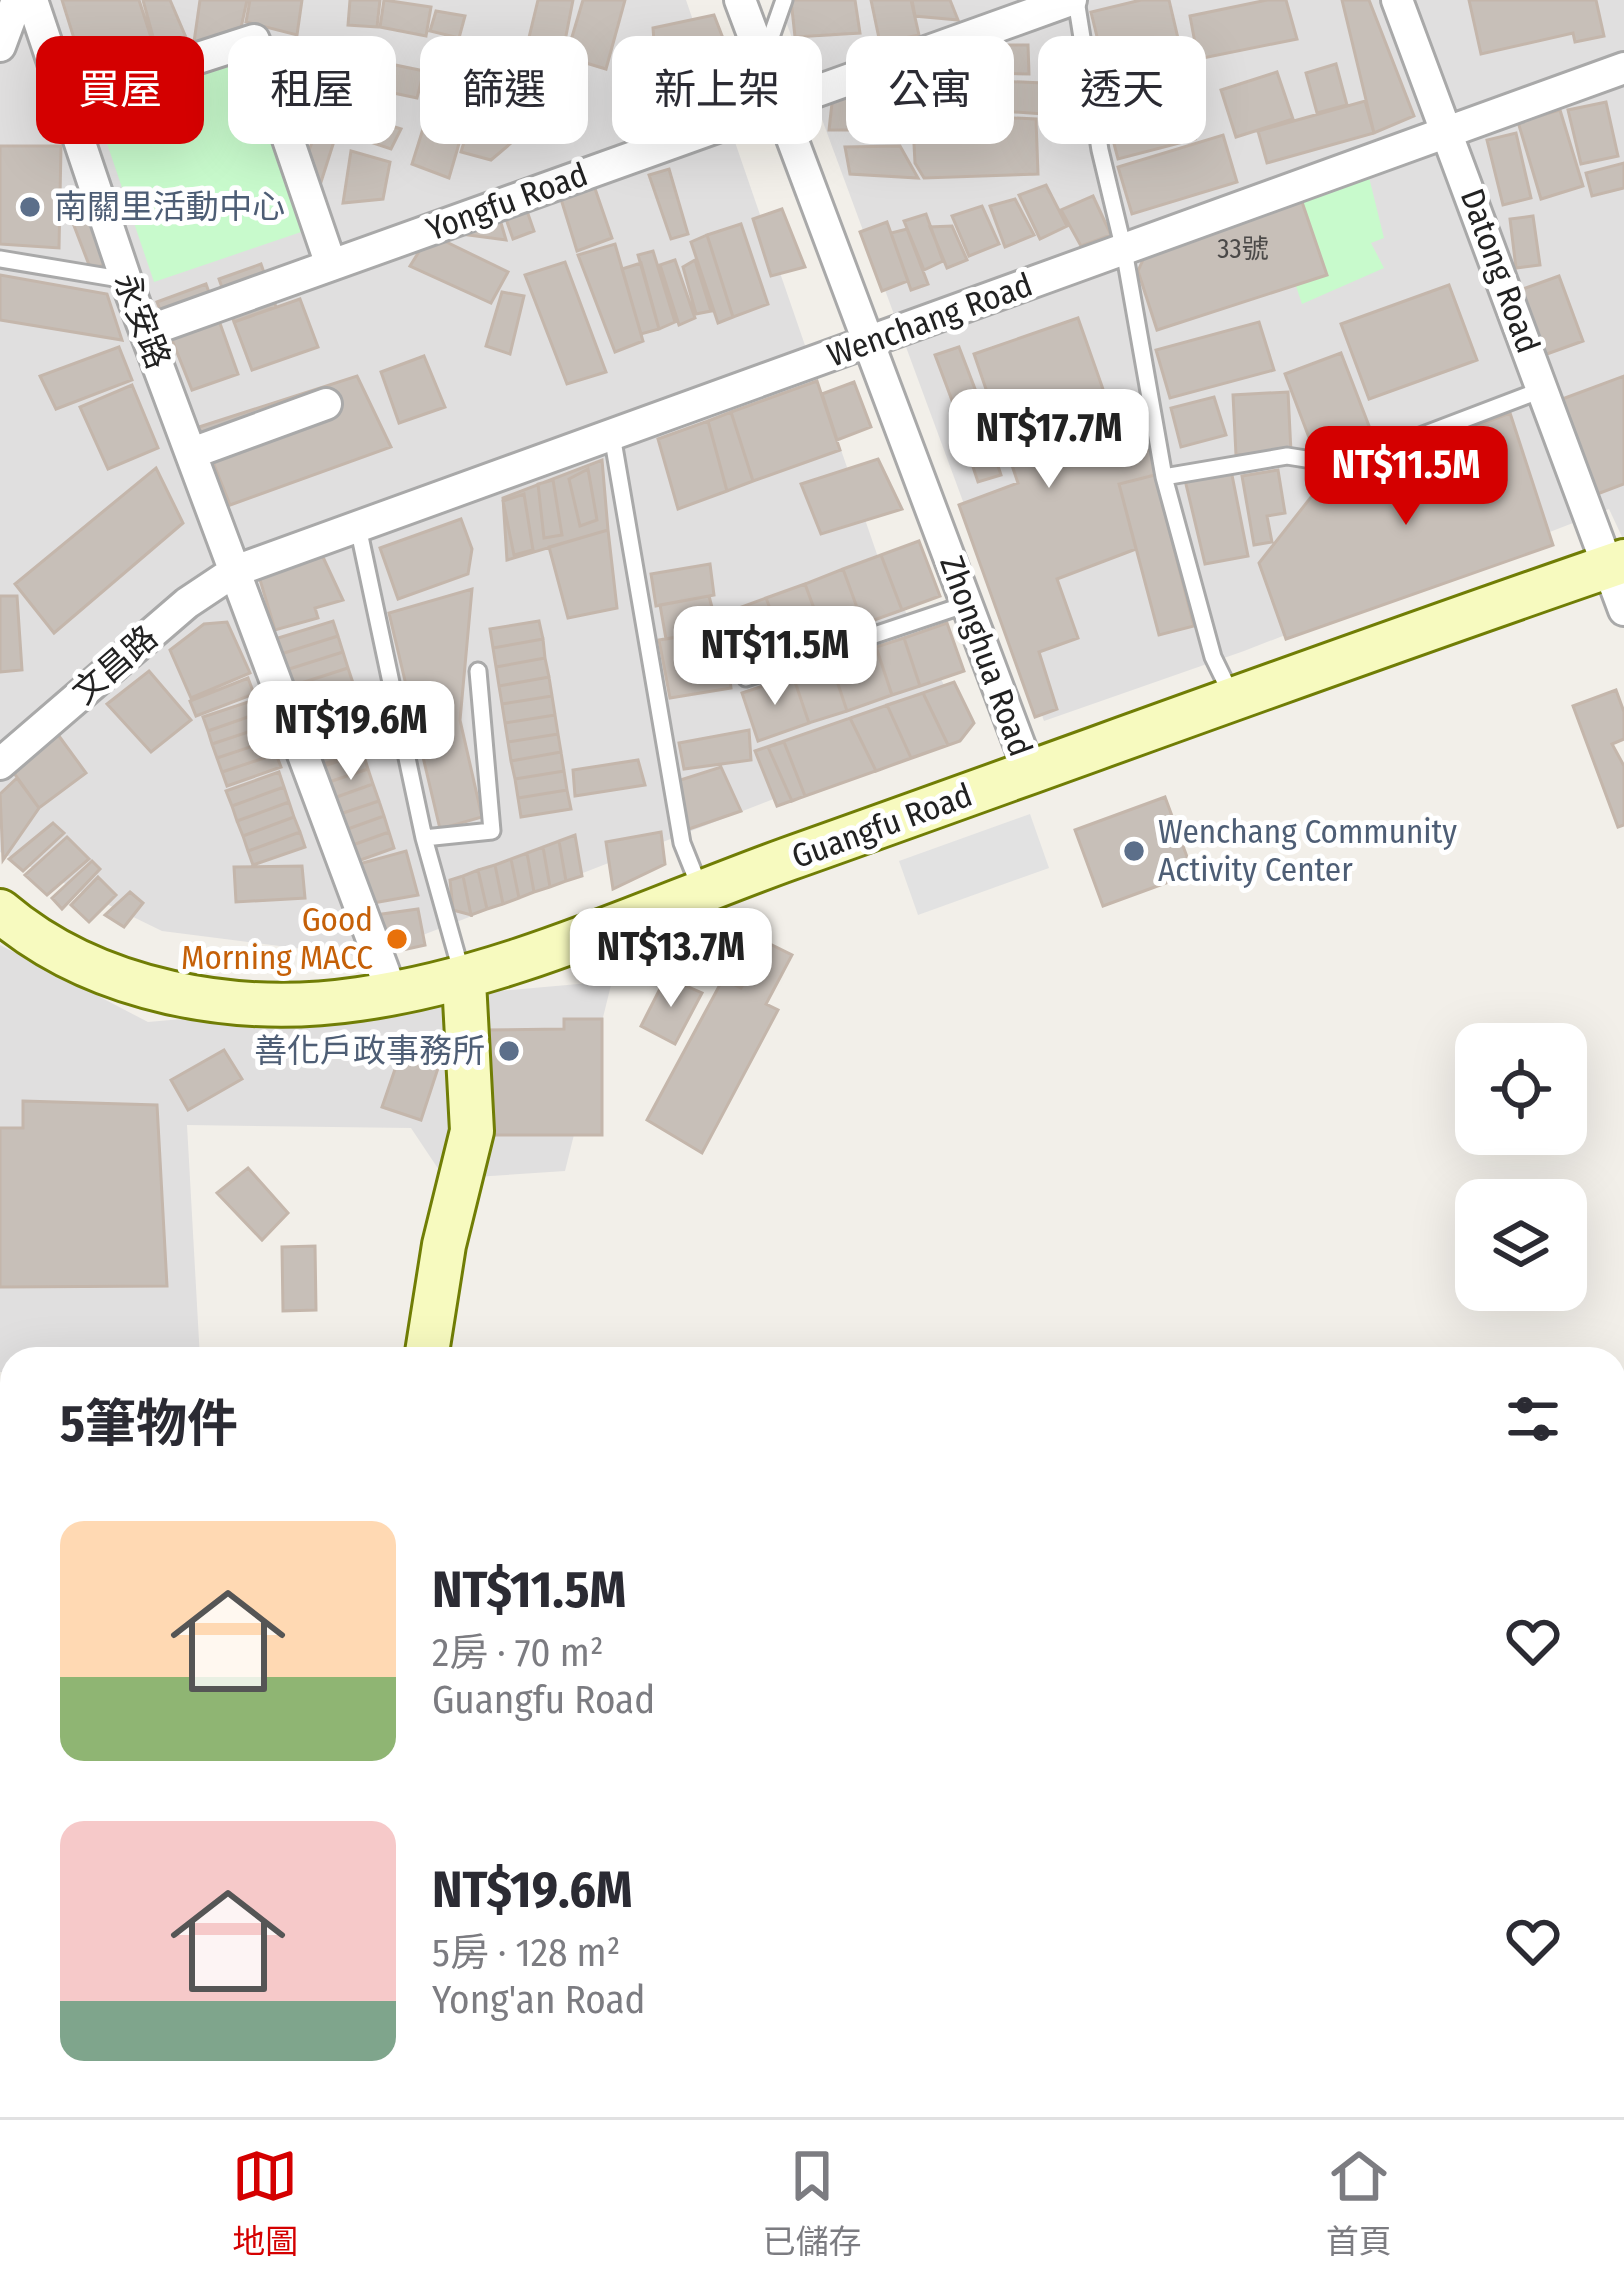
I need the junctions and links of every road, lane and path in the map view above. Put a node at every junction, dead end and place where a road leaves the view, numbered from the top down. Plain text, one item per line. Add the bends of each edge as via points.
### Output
1 (17, 0) edge
2 (32, 0) edge
3 (740, 0) edge
4 (784, 0) edge
5 (1074, 0) edge
6 (1397, 0) edge
7 (43, 36) edge
8 (754, 36) edge
9 (771, 36) edge
10 (0, 46) edge
11 (204, 56) edge
12 (1624, 68) edge
13 (822, 90) edge
14 (1449, 131) junction
15 (79, 144) edge
16 (671, 144) edge
17 (794, 144) edge
18 (1124, 250) junction
19 (0, 259) edge
20 (331, 265) junction
21 (126, 280) junction
22 (146, 332) junction
23 (868, 342) junction
24 (1544, 389) junction
25 (326, 404) dead end
26 (613, 435) junction
27 (192, 453) junction
28 (1164, 476) junction
29 (358, 527) junction
30 (1615, 564) edge
31 (235, 572) junction
32 (967, 604) junction
33 (1624, 610) edge
34 (478, 671) dead end
35 (746, 678) dead end
36 (1234, 699) junction
37 (0, 764) edge
38 (1030, 773) junction
39 (424, 838) junction
40 (701, 891) junction
41 (0, 911) edge
42 (464, 981) junction
43 (392, 993) junction
44 (428, 1347) edge

1 - 10 street
2 - 7 street, 永安路
3 - 8 street, Zhonghua Road
4 - 9 lane
5 - 13 street, Yongfu Road
5 - 18 lane
6 - 14 street, Datong Road
11 - 20 street via 254,40
12 - 14 street, Wenchang Road
14 - 18 street, Wenchang Road
14 - 24 street, Datong Road
15 - 21 street, 永安路
16 - 20 street, Yongfu Road
17 - 23 street, Zhonghua Road
18 - 23 street, Wenchang Road
18 - 28 lane
19 - 21 lane
20 - 22 street, Yongfu Road
21 - 22 street, 永安路
22 - 27 street, 永安路
23 - 26 street, Wenchang Road
23 - 32 street, Zhonghua Road
24 - 28 lane via 1344,465 1287,456
24 - 30 street, Datong Road
25 - 27 street
26 - 29 street, Wenchang Road
26 - 40 lane via 682,843
27 - 31 street, 永安路
28 - 36 lane via 1213,657
29 - 31 street, Wenchang Road
29 - 39 lane
30 - 33 street, Datong Road
30 - 36 main road, Guangfu Road
31 - 37 street, 文昌路 via 187,603
31 - 43 street, 永安路
32 - 35 lane
32 - 38 street, Zhonghua Road
34 - 39 lane via 492,831
36 - 38 main road, Guangfu Road
38 - 40 main road, Guangfu Road
39 - 42 lane
40 - 42 main road, Guangfu Road
41 - 43 main road, Guangfu Road via 77,959 202,1000 268,1004
42 - 43 main road, Guangfu Road
42 - 44 main road via 472,1131

